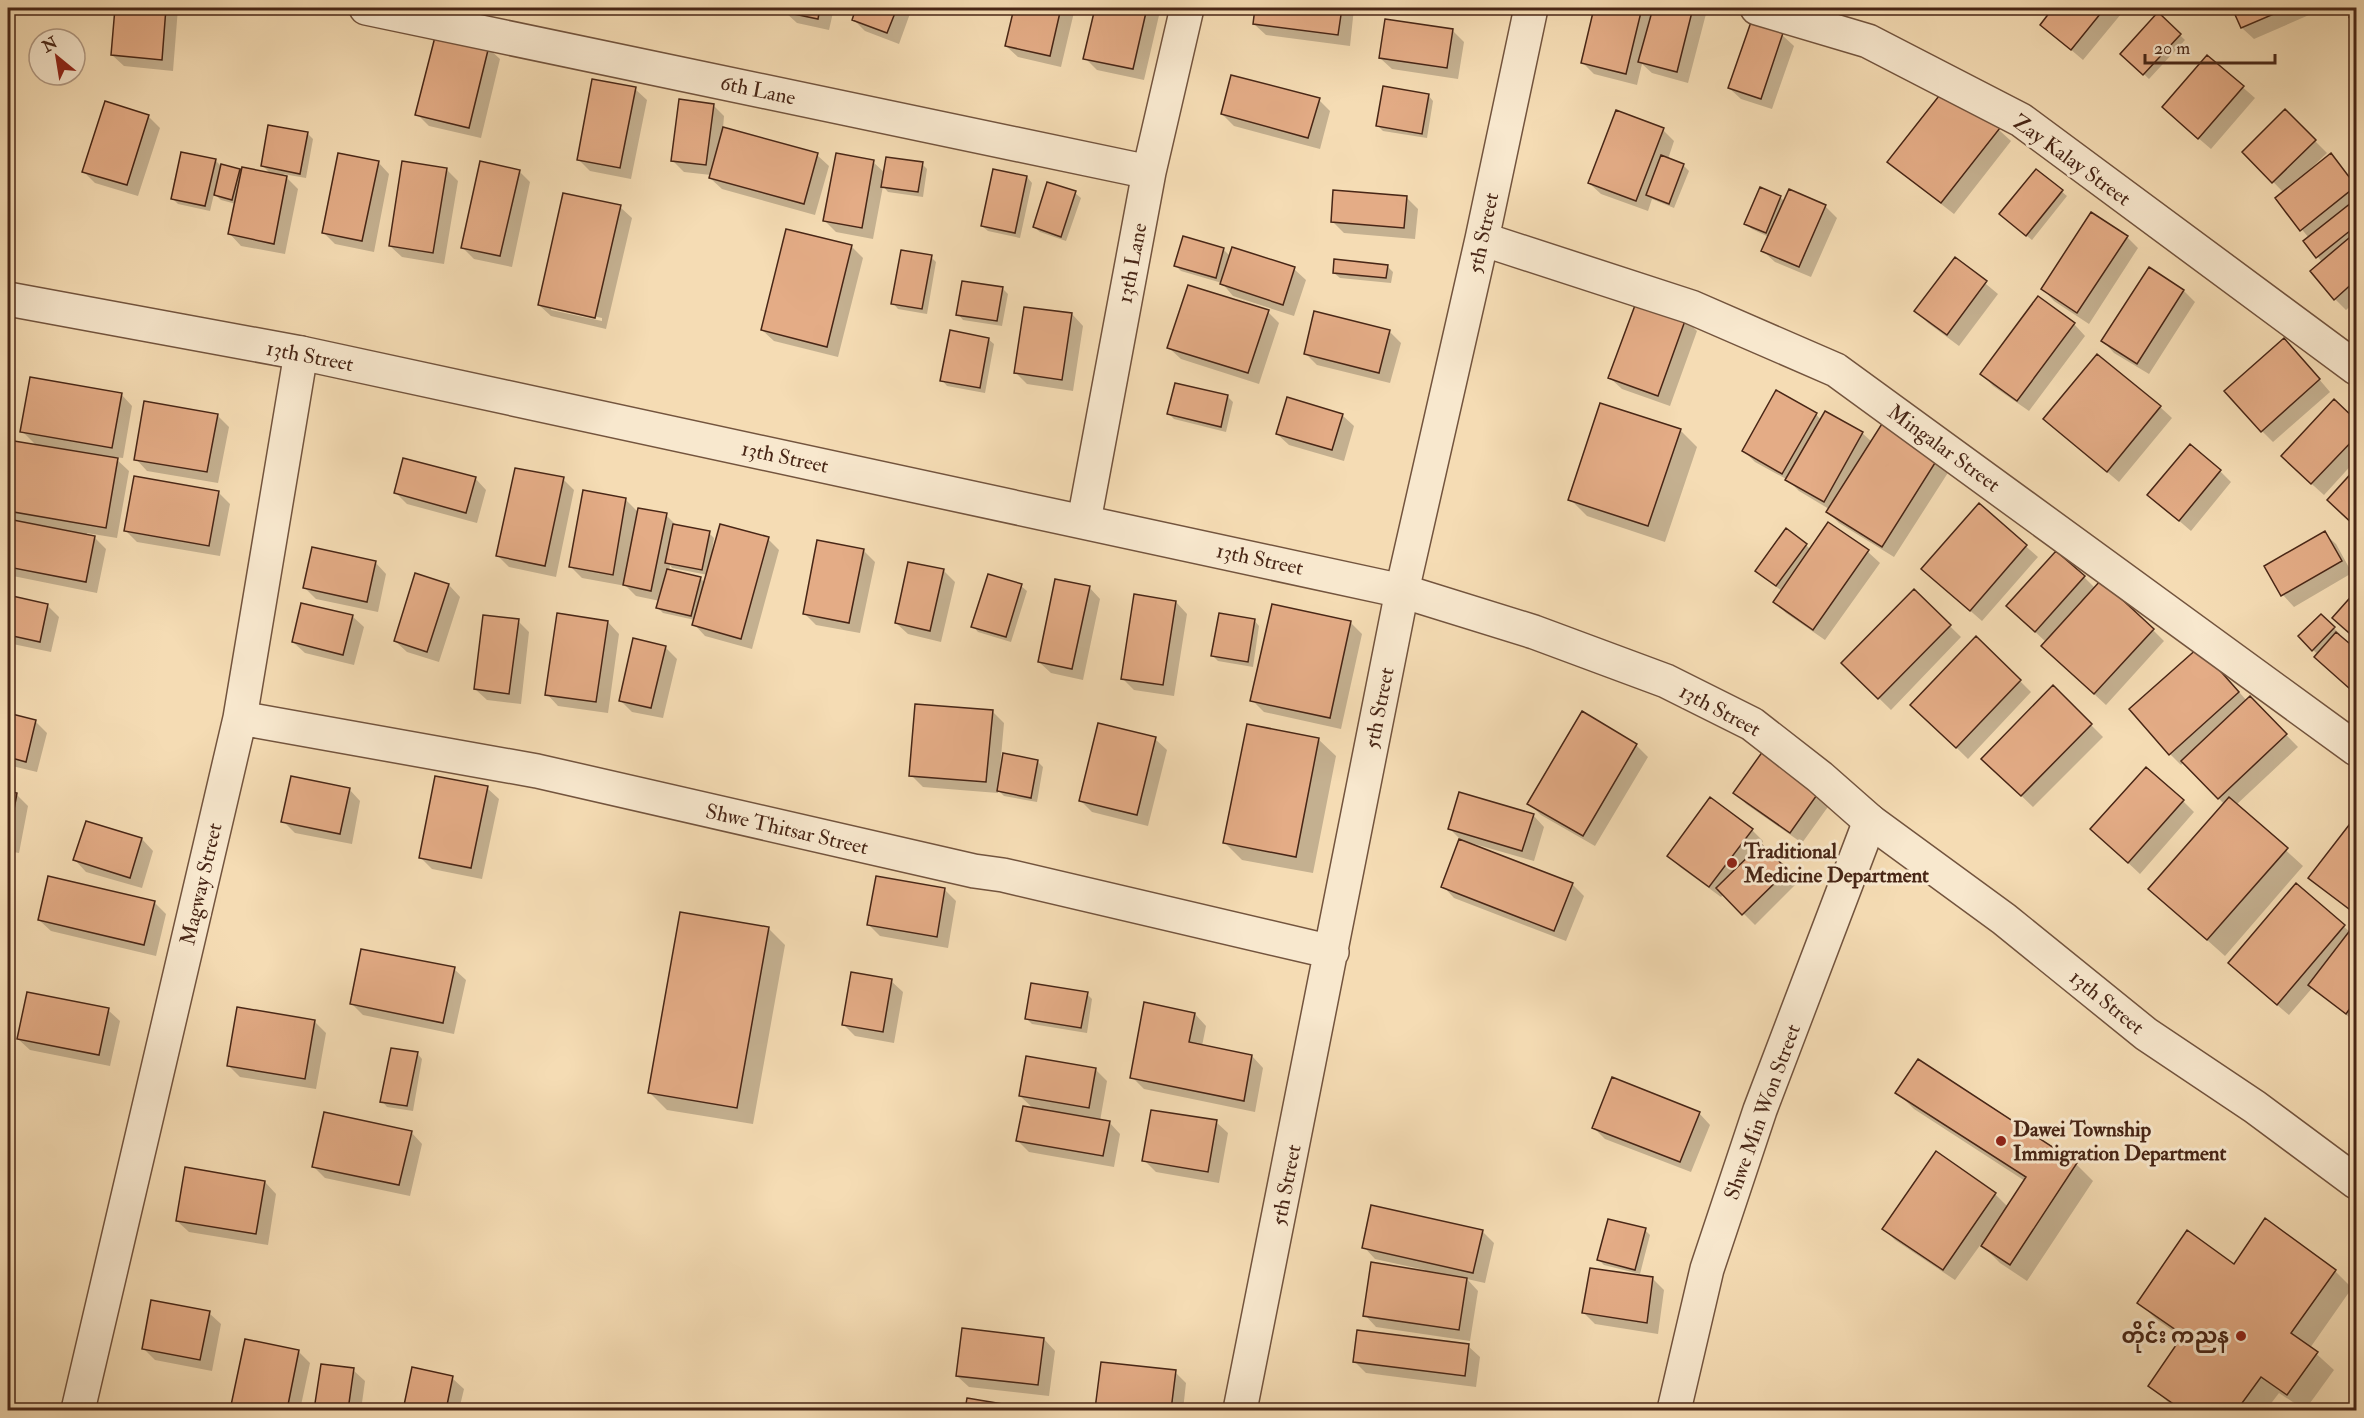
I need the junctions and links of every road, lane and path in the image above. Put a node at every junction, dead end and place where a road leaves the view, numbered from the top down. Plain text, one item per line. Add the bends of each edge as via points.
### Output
1 (366, 8) edge
2 (1187, 8) edge
3 (1531, 8) edge
4 (1757, 8) edge
5 (1149, 172) junction
6 (1482, 239) junction
7 (8, 299) edge
8 (300, 353) junction
9 (2356, 368) edge
10 (1084, 520) junction
11 (1402, 591) junction
12 (240, 718) junction
13 (2356, 749) edge
14 (1870, 821) junction
15 (1332, 952) junction
16 (2356, 1182) edge
17 (78, 1410) edge
18 (1240, 1410) edge
19 (1674, 1410) edge

1 - 5 street, 6th Lane
2 - 5 street, 13th Lane
3 - 6 street, 5th Street
4 - 9 street, Zay Kalay Street via 1868,41 2021,120
5 - 10 street, 13th Lane
6 - 11 street, 5th Street
6 - 13 street, Mingalar Street via 1691,307 1836,370
7 - 8 street, 13th Street
8 - 10 street, 13th Street
8 - 12 street, Magway Street
10 - 11 street, 13th Street
11 - 14 street, 13th Street via 1534,632 1676,686 1752,724
11 - 15 street, 5th Street
12 - 15 street, Shwe Thitsar Street via 537,771
12 - 17 street, Magway Street
14 - 16 street, 13th Street via 2004,919 2146,1034 2255,1107
14 - 19 street, Shwe Min Won Street via 1760,1110 1707,1269
15 - 18 street, 5th Street

